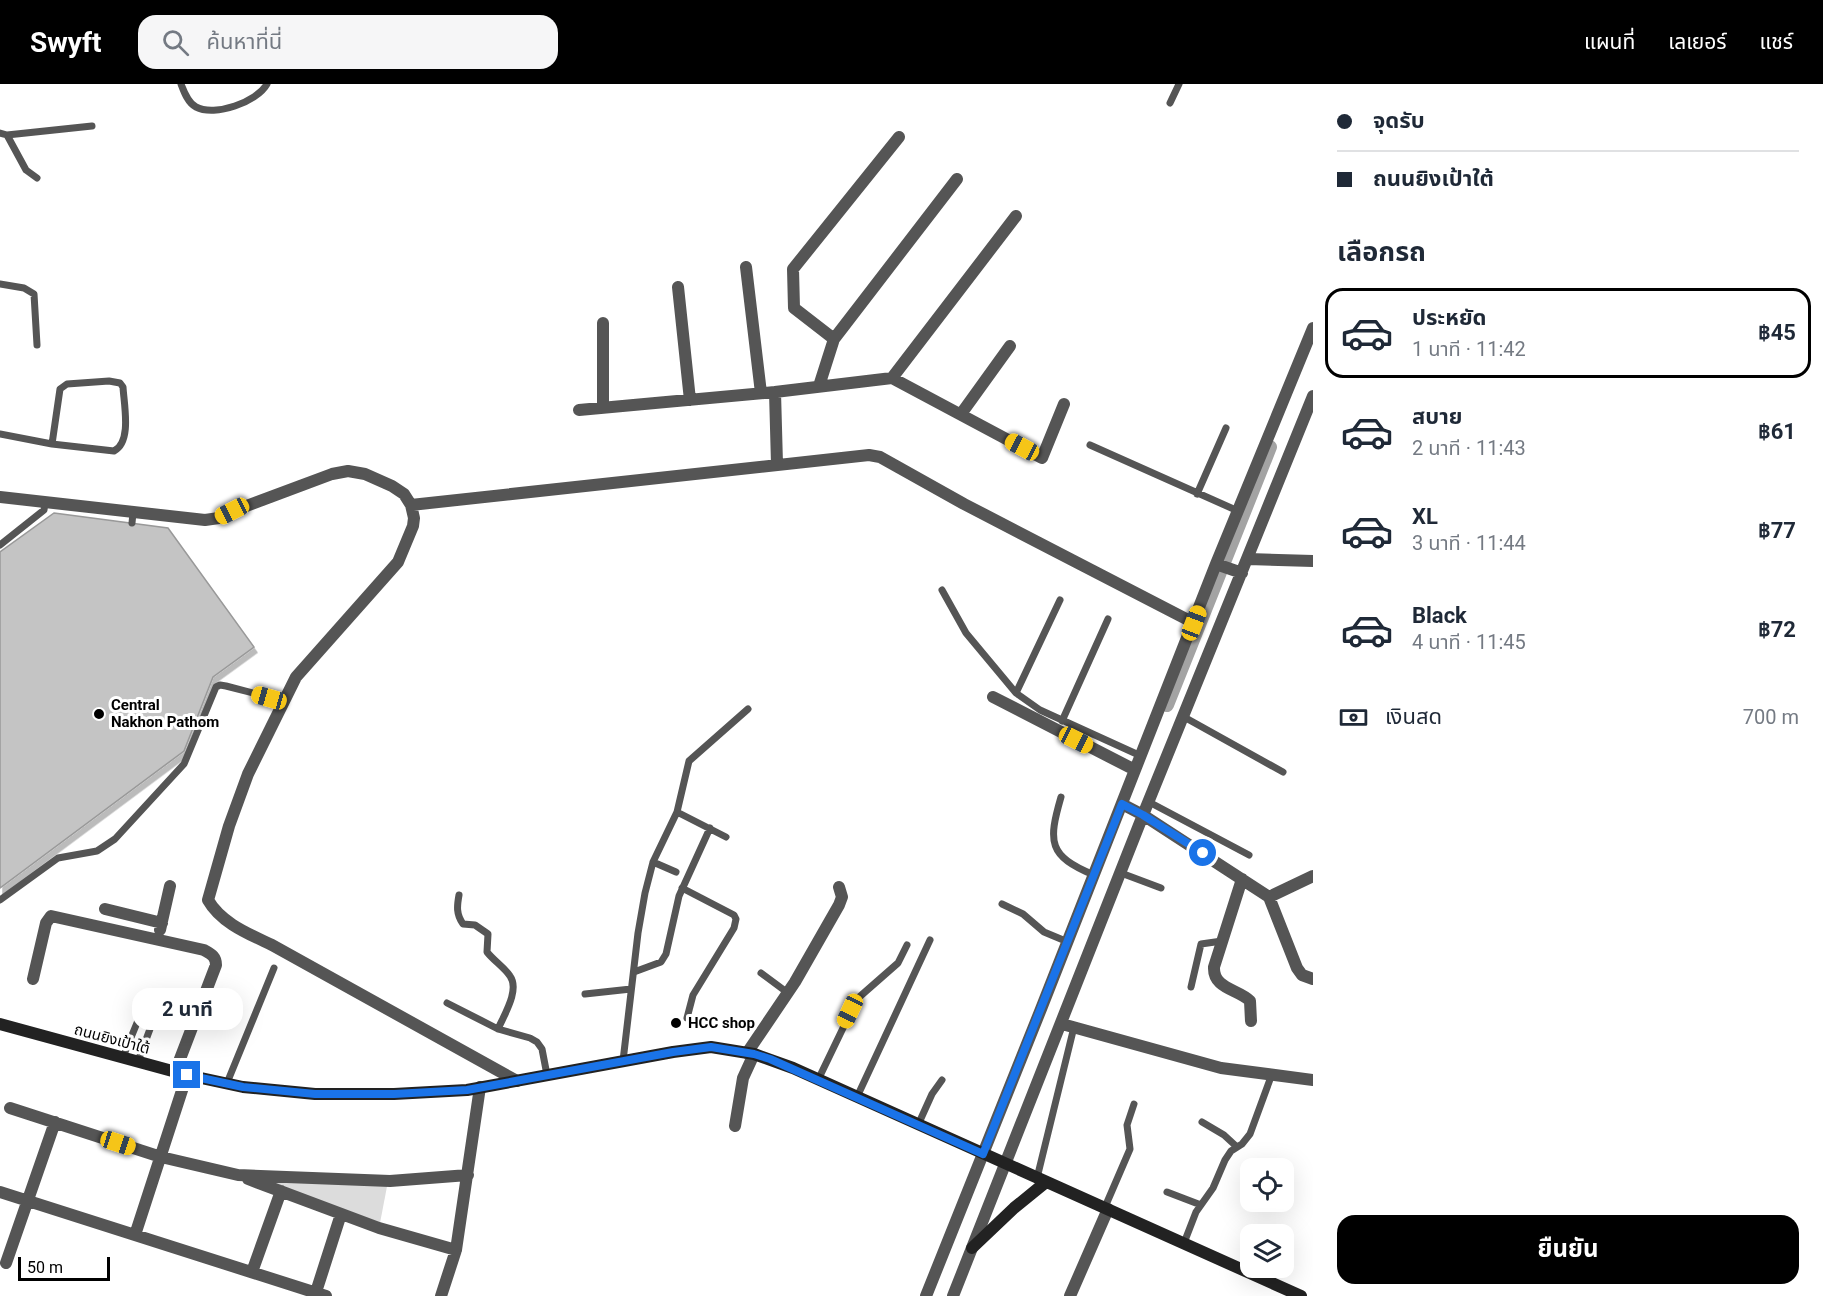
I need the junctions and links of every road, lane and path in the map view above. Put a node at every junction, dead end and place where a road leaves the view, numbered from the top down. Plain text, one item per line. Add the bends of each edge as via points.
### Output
1 (181, 84) edge
2 (267, 84) edge
3 (1179, 84) edge
4 (1170, 103) dead end
5 (92, 126) dead end
6 (4, 134) edge
7 (898, 137) dead end
8 (37, 178) dead end
9 (957, 179) dead end
10 (1016, 216) dead end
11 (746, 267) dead end
12 (0, 284) edge
13 (678, 287) dead end
14 (603, 323) dead end
15 (1313, 328) edge
16 (834, 339) junction
17 (37, 345) dead end
18 (1010, 346) dead end
19 (892, 378) junction
20 (819, 386) junction
21 (775, 392) junction
22 (761, 393) junction
23 (1313, 396) edge
24 (690, 400) junction
25 (1064, 404) dead end
26 (603, 408) junction
27 (579, 410) dead end
28 (961, 414) junction
29 (1310, 414) edge
30 (1226, 428) dead end
31 (0, 434) edge
32 (52, 444) junction
33 (1090, 445) dead end
34 (777, 464) junction
35 (1197, 494) junction
36 (0, 497) edge
37 (0, 505) edge
38 (44, 506) junction
39 (411, 506) junction
40 (1238, 512) junction
41 (0, 545) edge
42 (1248, 559) junction
43 (1313, 561) edge
44 (1219, 565) junction
45 (1239, 572) junction
46 (942, 590) dead end
47 (1060, 600) dead end
48 (1108, 620) dead end
49 (1194, 623) junction
50 (1016, 693) junction
51 (993, 697) dead end
52 (284, 701) junction
53 (748, 710) dead end
54 (1184, 717) junction
55 (1062, 721) junction
56 (1141, 756) junction
57 (1135, 770) junction
58 (1283, 772) dead end
59 (1061, 797) dead end
60 (1149, 802) junction
61 (1124, 805) junction
62 (677, 812) junction
63 (1141, 814) junction
64 (710, 828) junction
65 (726, 837) dead end
66 (1249, 855) dead end
67 (653, 862) junction
68 (675, 872) dead end
69 (1121, 873) junction
70 (1094, 875) junction
71 (1313, 876) edge
72 (1242, 879) junction
73 (170, 886) dead end
74 (839, 887) dead end
75 (682, 888) junction
76 (1161, 888) dead end
77 (459, 895) dead end
78 (1269, 897) junction
79 (0, 900) edge
80 (1002, 904) dead end
81 (105, 909) dead end
82 (162, 923) junction
83 (157, 940) junction
84 (930, 940) dead end
85 (1222, 941) junction
86 (1068, 942) junction
87 (907, 945) dead end
88 (274, 968) dead end
89 (633, 972) junction
90 (761, 973) dead end
91 (33, 979) dead end
92 (1313, 979) edge
93 (1191, 987) dead end
94 (632, 989) junction
95 (788, 993) junction
96 (585, 994) dead end
97 (447, 1003) dead end
98 (687, 1018) dead end
99 (1251, 1021) dead end
100 (0, 1024) edge
101 (1068, 1026) junction
102 (498, 1029) junction
103 (751, 1053) junction
104 (123, 1057) junction
105 (138, 1061) junction
106 (623, 1061) junction
107 (181, 1073) junction
108 (1272, 1074) junction
109 (547, 1075) junction
110 (818, 1080) junction
111 (942, 1080) dead end
112 (1313, 1080) edge
113 (517, 1081) junction
114 (227, 1083) junction
115 (480, 1087) junction
116 (857, 1097) junction
117 (1134, 1104) dead end
118 (10, 1108) dead end
119 (55, 1122) junction
120 (1202, 1122) dead end
121 (918, 1125) junction
122 (735, 1126) dead end
123 (1238, 1147) junction
124 (983, 1154) junction
125 (161, 1157) junction
126 (1006, 1164) junction
127 (238, 1175) junction
128 (468, 1175) junction
129 (1042, 1180) junction
130 (280, 1191) junction
131 (0, 1192) edge
132 (1167, 1192) dead end
133 (28, 1201) junction
134 (1201, 1205) junction
135 (1106, 1208) junction
136 (341, 1214) junction
137 (135, 1234) junction
138 (1184, 1243) junction
139 (972, 1248) junction
140 (456, 1250) junction
141 (6, 1263) dead end
142 (252, 1272) junction
143 (321, 1294) edge
144 (441, 1296) edge
145 (926, 1296) edge
146 (953, 1296) edge
147 (1070, 1296) edge
148 (1301, 1296) edge

1 - 2 lane via 189,101 204,110 252,100
3 - 4 lane
5 - 6 lane
6 - 8 lane via 26,170
7 - 16 street via 792,269 794,308
9 - 16 street
10 - 19 street
11 - 22 street
12 - 17 lane via 24,288 33,294
13 - 24 street
14 - 26 street
15 - 40 street
16 - 20 street
18 - 28 street
19 - 20 street
19 - 28 street
20 - 21 street
21 - 22 street
21 - 34 street
22 - 24 street
23 - 29 street
24 - 26 street
25 - 28 street via 1042,458
26 - 27 street
29 - 42 street
30 - 35 lane
31 - 32 lane
32 - 32 lane via 118,449 125,438 120,383 63,386
33 - 35 lane
34 - 39 street
34 - 49 street via 880,457
35 - 40 lane
36 - 38 street
37 - 38 street
38 - 39 street via 132,519 205,520 348,471 392,486 404,494
38 - 41 lane
39 - 52 street via 413,526 398,562 296,676
40 - 44 street
42 - 43 street
42 - 45 street
44 - 45 street
44 - 49 street
45 - 54 street
46 - 50 lane via 971,640
47 - 50 lane
48 - 55 lane
49 - 56 street
50 - 55 lane
51 - 57 street
52 - 79 lane via 216,687 184,764 114,839 97,851 58,858
52 - 113 street via 251,765 208,900 239,929
53 - 62 lane via 689,761
54 - 58 lane
54 - 60 street
55 - 56 lane
56 - 57 street
57 - 61 street
59 - 70 lane via 1053,826 1054,844 1069,863
60 - 63 street
60 - 66 lane
61 - 63 street
61 - 70 street
62 - 64 lane
62 - 67 lane
63 - 69 street
63 - 72 street
64 - 65 lane
64 - 75 lane
67 - 68 lane
67 - 89 lane
69 - 76 lane
69 - 101 street
70 - 86 street
71 - 78 street
72 - 78 street
72 - 85 street
73 - 82 street
74 - 95 street via 839,905
75 - 89 lane via 666,954 661,962
75 - 98 lane via 736,919 693,995
77 - 102 lane via 459,918 463,924 488,934 487,952 513,981 513,993
78 - 92 street via 1297,968
80 - 86 lane via 1023,914 1044,932
81 - 82 street
82 - 83 street
83 - 91 street via 51,916
83 - 107 street via 204,951 216,960
84 - 116 lane
85 - 93 lane via 1201,944
85 - 99 street via 1215,977 1250,1001
86 - 124 street
87 - 110 lane via 898,963 857,999
88 - 114 lane
89 - 94 lane
90 - 95 lane
94 - 96 lane
94 - 106 lane
95 - 103 street
97 - 102 lane
100 - 104 main road, ถนนยิงเป้าใต้
101 - 108 street via 1221,1068
101 - 126 street
101 - 129 lane
102 - 109 lane via 537,1042
103 - 106 main road, ถนนยิงเป้าใต้ via 711,1047
103 - 110 main road, ถนนยิงเป้าใต้
103 - 122 street
104 - 105 main road, ถนนยิงเป้าใต้
104 - 105 lane via 140,1018 150,1016 152,1028
105 - 107 main road, ถนนยิงเป้าใต้
106 - 109 main road, ถนนยิงเป้าใต้
107 - 114 main road, ถนนยิงเป้าใต้
107 - 125 street
108 - 112 street
108 - 123 lane via 1250,1134
109 - 113 main road, ถนนยิงเป้าใต้
110 - 116 main road, ถนนยิงเป้าใต้
111 - 121 lane
113 - 115 main road, ถนนยิงเป้าใต้
114 - 115 main road, ถนนยิงเป้าใต้ via 357,1095
115 - 128 street
116 - 121 main road, ถนนยิงเป้าใต้
117 - 135 lane via 1127,1125 1130,1149
118 - 119 street
119 - 125 street
119 - 133 street
120 - 123 lane
121 - 124 main road, ถนนยิงเป้าใต้
123 - 134 lane via 1225,1160 1214,1188
124 - 126 main road, ถนนยิงเป้าใต้
124 - 145 street
125 - 127 street
125 - 137 street
126 - 129 main road, ถนนยิงเป้าใต้
126 - 139 street
127 - 128 street via 390,1181
127 - 130 street
128 - 140 street
129 - 135 main road, ถนนยิงเป้าใต้
129 - 139 main road
130 - 136 street
130 - 142 street
131 - 133 street
132 - 134 lane
133 - 137 street
133 - 141 street
134 - 138 lane
135 - 138 main road, ถนนยิงเป้าใต้
135 - 147 street
136 - 140 street
136 - 143 street
137 - 142 street
138 - 148 main road, ถนนยิงเป้าใต้
139 - 146 street
140 - 144 street
142 - 143 street

